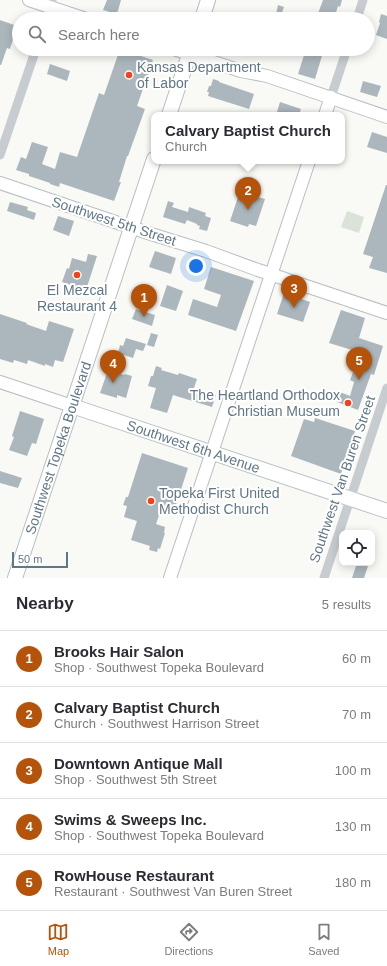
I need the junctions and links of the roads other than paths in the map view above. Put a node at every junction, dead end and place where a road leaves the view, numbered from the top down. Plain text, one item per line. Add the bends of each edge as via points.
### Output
1 (29, 0) edge
2 (208, 0) edge
3 (363, 0) edge
4 (51, 3) edge
5 (71, 12) edge
6 (204, 12) edge
7 (359, 12) edge
8 (34, 56) edge
9 (188, 56) edge
10 (203, 56) edge
11 (345, 56) edge
12 (331, 98) junction
13 (170, 112) edge
14 (326, 112) edge
15 (387, 117) edge
16 (0, 155) edge
17 (152, 164) edge
18 (308, 164) edge
19 (0, 183) edge
20 (132, 227) junction
21 (271, 274) junction
22 (387, 313) edge
23 (0, 382) edge
24 (387, 388) edge
25 (72, 406) junction
26 (211, 452) junction
27 (350, 499) junction
28 (387, 512) edge
29 (15, 578) edge
30 (170, 578) edge
31 (324, 578) edge

1 - 4 street
2 - 6 main road
3 - 7 street
4 - 5 street
8 - 16 street
9 - 13 main road
10 - 12 street via 241,71 267,76
11 - 12 street
12 - 14 street
12 - 15 street
17 - 20 main road, Southwest Topeka Boulevard
18 - 21 street
19 - 20 street, Southwest 5th Street
20 - 21 street, Southwest 5th Street
20 - 25 main road, Southwest Topeka Boulevard
21 - 22 street, Southwest 5th Street
21 - 26 street
23 - 25 street, Southwest 6th Avenue
24 - 27 street, Southwest Van Buren Street
25 - 26 main road, Southwest 6th Avenue
25 - 29 main road, Southwest Topeka Boulevard
26 - 27 main road, Southwest 6th Avenue
26 - 30 street
27 - 28 main road, Southwest 6th Avenue
27 - 31 street, Southwest Van Buren Street

